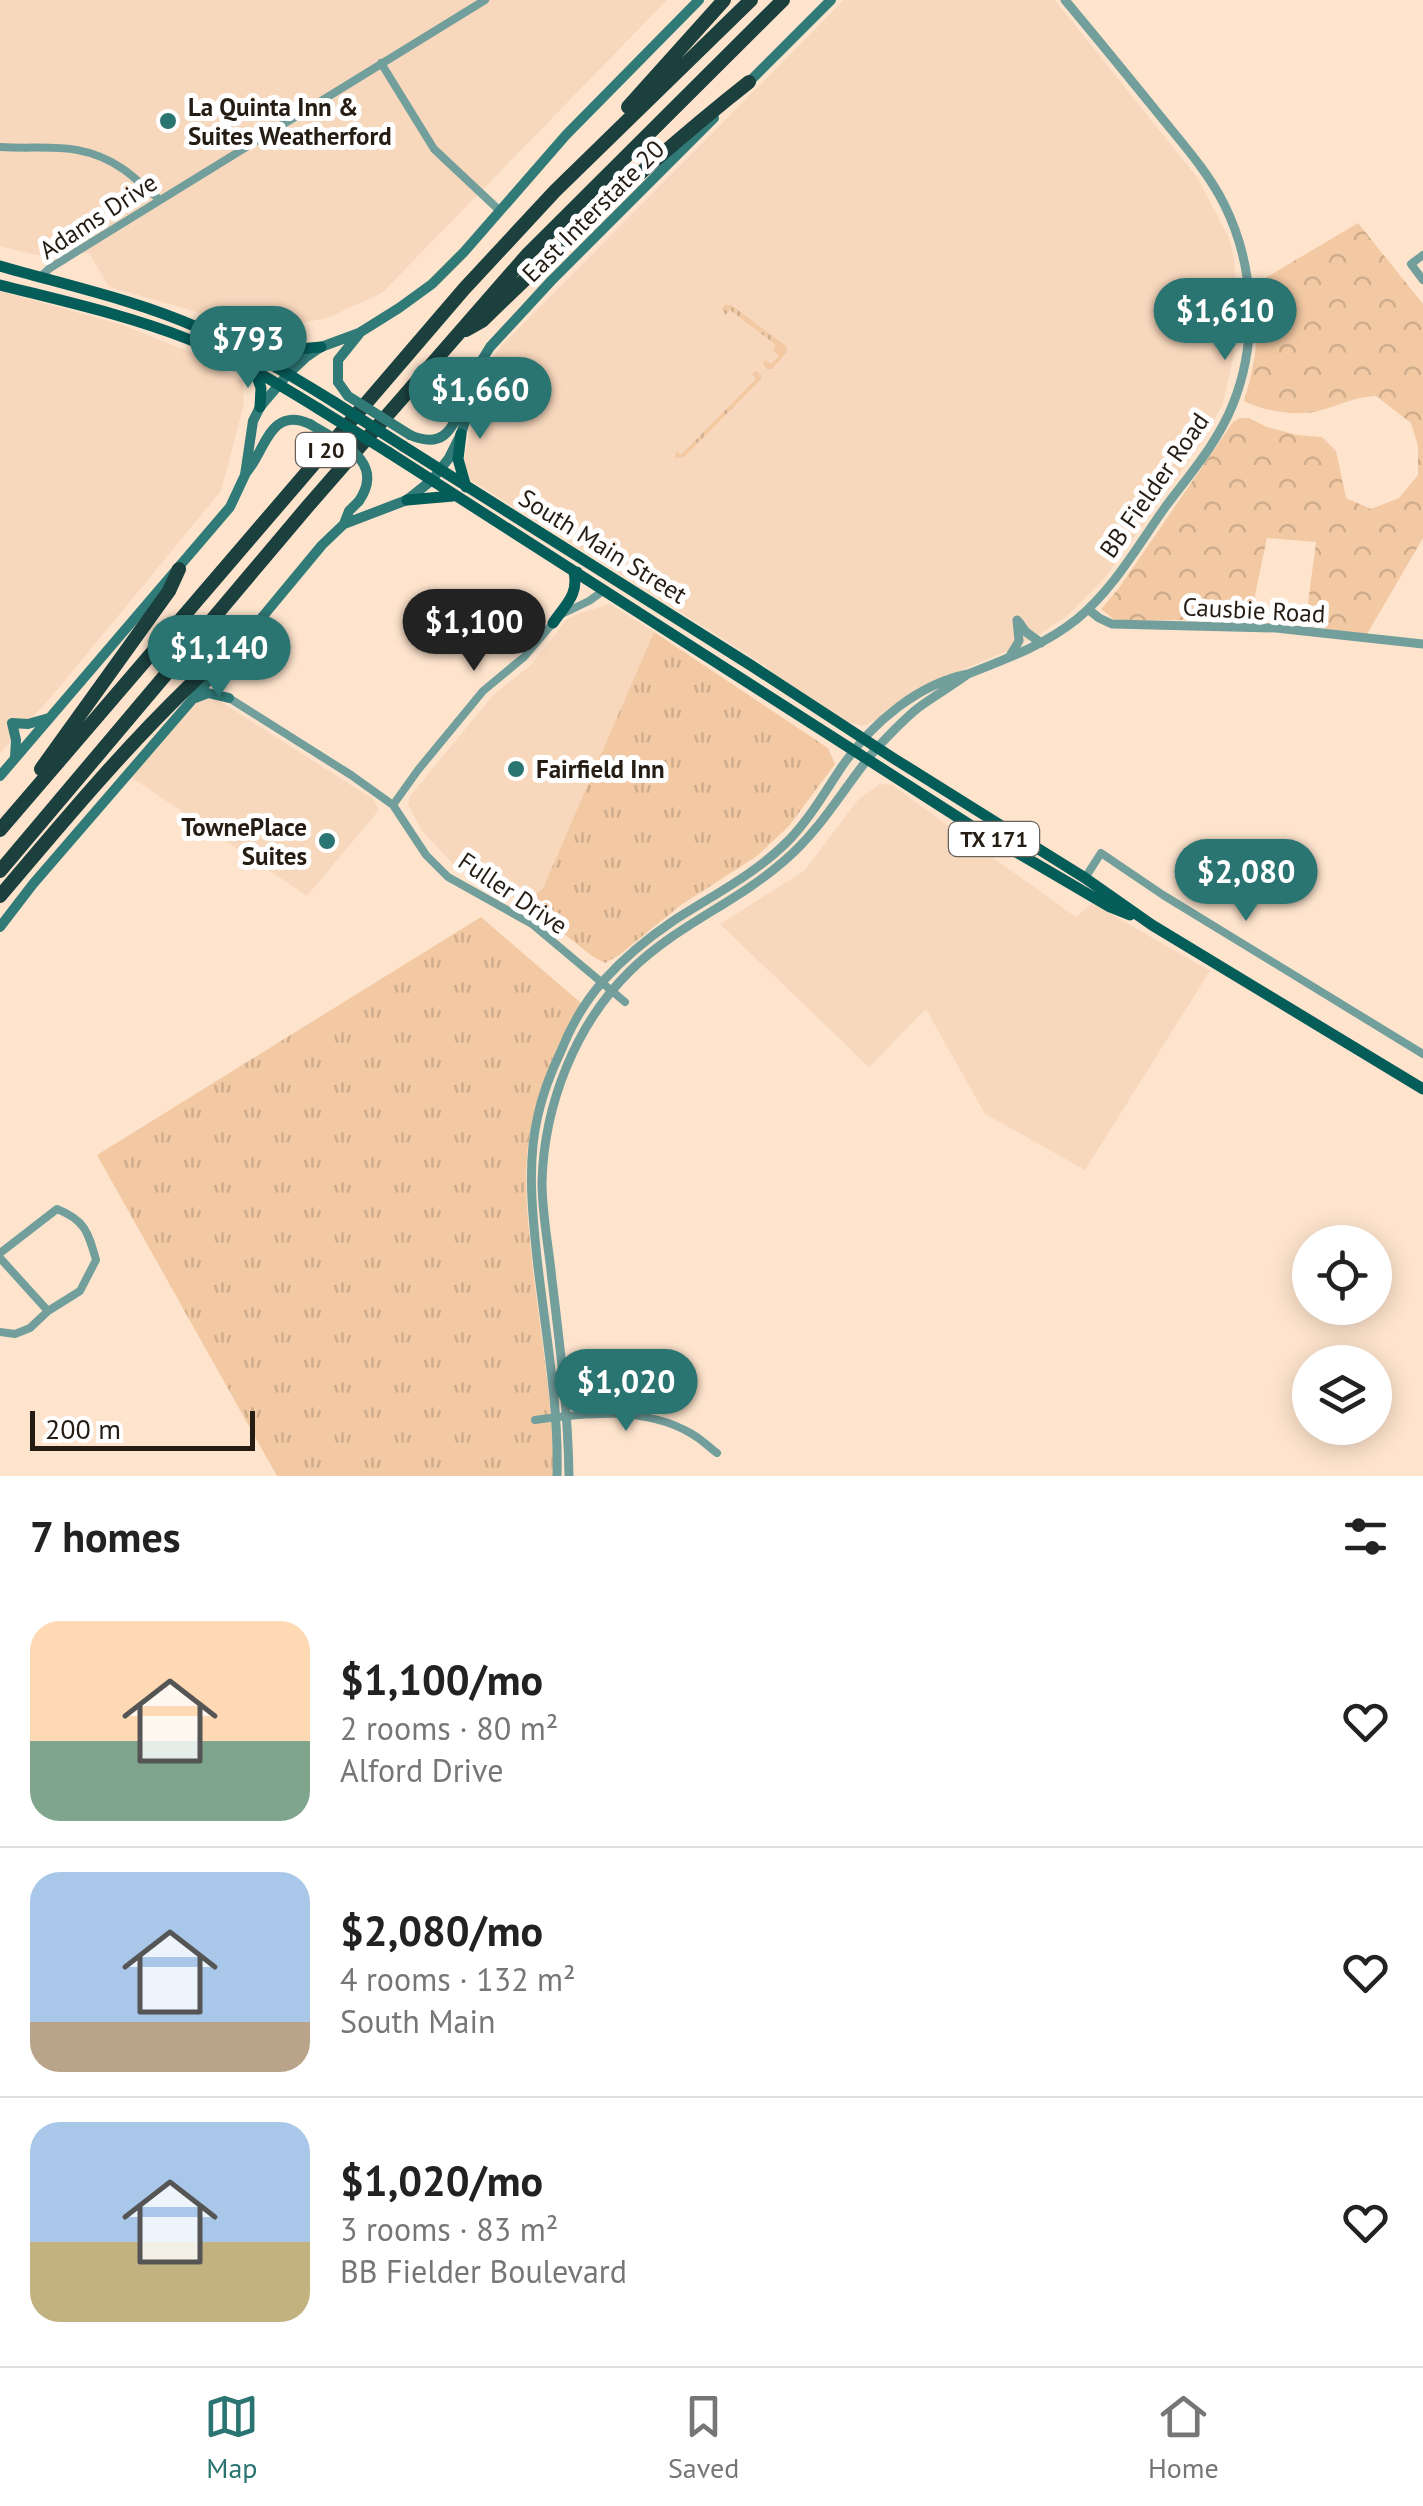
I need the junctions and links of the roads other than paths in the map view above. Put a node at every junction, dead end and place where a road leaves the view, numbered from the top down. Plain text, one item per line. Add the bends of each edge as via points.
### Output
1 (485, 0) edge
2 (699, 0) edge
3 (724, 0) edge
4 (751, 0) edge
5 (783, 0) edge
6 (831, 0) edge
7 (1065, 0) edge
8 (381, 64) junction
9 (749, 82) junction
10 (607, 139) junction
11 (0, 147) edge
12 (159, 200) junction
13 (499, 210) junction
14 (1423, 255) edge
15 (0, 266) edge
16 (40, 277) junction
17 (1423, 280) edge
18 (0, 282) edge
19 (359, 333) junction
20 (452, 338) junction
21 (322, 348) junction
22 (253, 354) junction
23 (255, 371) junction
24 (284, 379) junction
25 (467, 396) junction
26 (260, 407) junction
27 (461, 434) junction
28 (402, 446) junction
29 (245, 475) junction
30 (436, 475) junction
31 (466, 486) junction
32 (454, 496) junction
33 (407, 500) junction
34 (344, 524) junction
35 (179, 569) junction
36 (574, 572) junction
37 (608, 574) junction
38 (603, 591) junction
39 (637, 594) junction
40 (1088, 609) junction
41 (553, 623) junction
42 (252, 629) junction
43 (1041, 643) junction
44 (1423, 644) edge
45 (1002, 661) junction
46 (218, 670) junction
47 (968, 674) junction
48 (194, 698) junction
49 (228, 698) junction
50 (50, 718) junction
51 (864, 740) junction
52 (877, 748) junction
53 (854, 751) junction
54 (15, 759) junction
55 (868, 759) junction
56 (0, 776) edge
57 (393, 805) junction
58 (0, 822) edge
59 (0, 830) edge
60 (0, 871) edge
61 (1086, 878) junction
62 (0, 896) edge
63 (1152, 925) junction
64 (0, 927) edge
65 (602, 982) junction
66 (611, 990) junction
67 (625, 1002) dead end
68 (1423, 1054) edge
69 (1423, 1089) edge
70 (0, 1256) edge
71 (48, 1311) junction
72 (0, 1332) edge
73 (568, 1416) junction
74 (555, 1417) junction
75 (535, 1420) dead end
76 (717, 1453) dead end
77 (557, 1476) edge
78 (569, 1476) edge

1 - 8 street, Adams Drive
2 - 13 main road
3 - 10 highway
4 - 10 highway, I 20
5 - 20 highway, I 20
6 - 9 main road, East Interstate 20
7 - 40 street, BB Fielder Road via 1217,192 1240,244 1250,310 1238,389 1215,439
8 - 12 street, Adams Drive
8 - 13 street via 434,149
9 - 20 highway via 482,320
9 - 25 main road, East Interstate 20 via 490,347
10 - 59 highway, I 20 via 464,289
11 - 12 street via 64,147 99,156
12 - 16 street, Adams Drive
13 - 19 main road via 432,284
14 - 17 street via 1410,264
15 - 16 main road, South Main Street / TX 171
16 - 18 main road via 26,285
16 - 22 main road, South Main Street / TX 171 via 175,318
18 - 23 main road, South Main Street / TX 171 via 152,326
19 - 21 main road
19 - 28 main road, bridge via 338,360 338,382
20 - 60 highway, I 20
21 - 22 main road
21 - 24 main road
22 - 24 main road, South Main Street / TX 171
23 - 24 main road, South Main Street / TX 171
23 - 26 main road
24 - 26 main road
24 - 28 main road, South Main Street / TX 171, bridge
25 - 27 main road, East Interstate 20
25 - 28 main road via 445,436
26 - 29 main road
27 - 30 main road, East Interstate 20
27 - 31 main road via 458,458
28 - 30 main road, South Main Street / TX 171
29 - 34 main road, bridge via 272,430 292,420 310,424 361,458 368,479
29 - 35 main road via 230,506
30 - 31 main road, South Main Street / TX 171
30 - 32 main road, South Main Street / TX 171
30 - 33 main road
31 - 37 main road, South Main Street / TX 171
32 - 33 main road
32 - 36 main road, South Main Street / TX 171
33 - 34 main road
34 - 42 main road
35 - 50 main road
35 - 58 highway via 170,591
36 - 37 main road via 602,579
36 - 38 main road, South Main Street / TX 171
36 - 41 main road via 576,588
37 - 39 main road, South Main Street / TX 171
38 - 39 main road
38 - 41 street
38 - 53 main road, South Main Street / TX 171
39 - 51 main road, South Main Street / TX 171
40 - 43 street, BB Fielder Road
40 - 44 street, Causbie Road via 1112,624 1276,628
41 - 57 street via 482,691
42 - 46 main road
42 - 62 highway via 156,718
43 - 45 street, BB Fielder Road
43 - 45 street via 1017,620 1016,648
45 - 47 street, BB Fielder Road
46 - 48 main road
46 - 49 main road via 217,683
47 - 51 street via 926,688
47 - 52 street via 919,707
48 - 49 main road
48 - 64 main road
49 - 57 street
50 - 54 main road
50 - 54 main road via 12,723
51 - 52 main road, South Main Street / TX 171
51 - 53 street
52 - 55 street
52 - 61 main road, South Main Street / TX 171
53 - 55 main road, South Main Street / TX 171
53 - 65 street via 802,827 774,855 658,932
54 - 56 main road
55 - 63 main road, South Main Street / TX 171 via 970,826
55 - 66 street via 793,854 664,942
57 - 65 street, Fuller Drive via 448,876 532,924
61 - 63 main road, South Main Street / TX 171
61 - 68 street via 1101,853
63 - 69 main road, South Main Street / TX 171
65 - 66 street, Fuller Drive
65 - 74 street via 548,1079 532,1150 532,1218
66 - 67 street, Fuller Drive
66 - 73 street via 575,1048 544,1153 544,1216
70 - 71 street
70 - 71 street via 57,1209 76,1216 96,1260 80,1292
71 - 72 street via 30,1328
73 - 74 street
73 - 76 street via 661,1421
73 - 78 street
74 - 75 street
74 - 77 street

